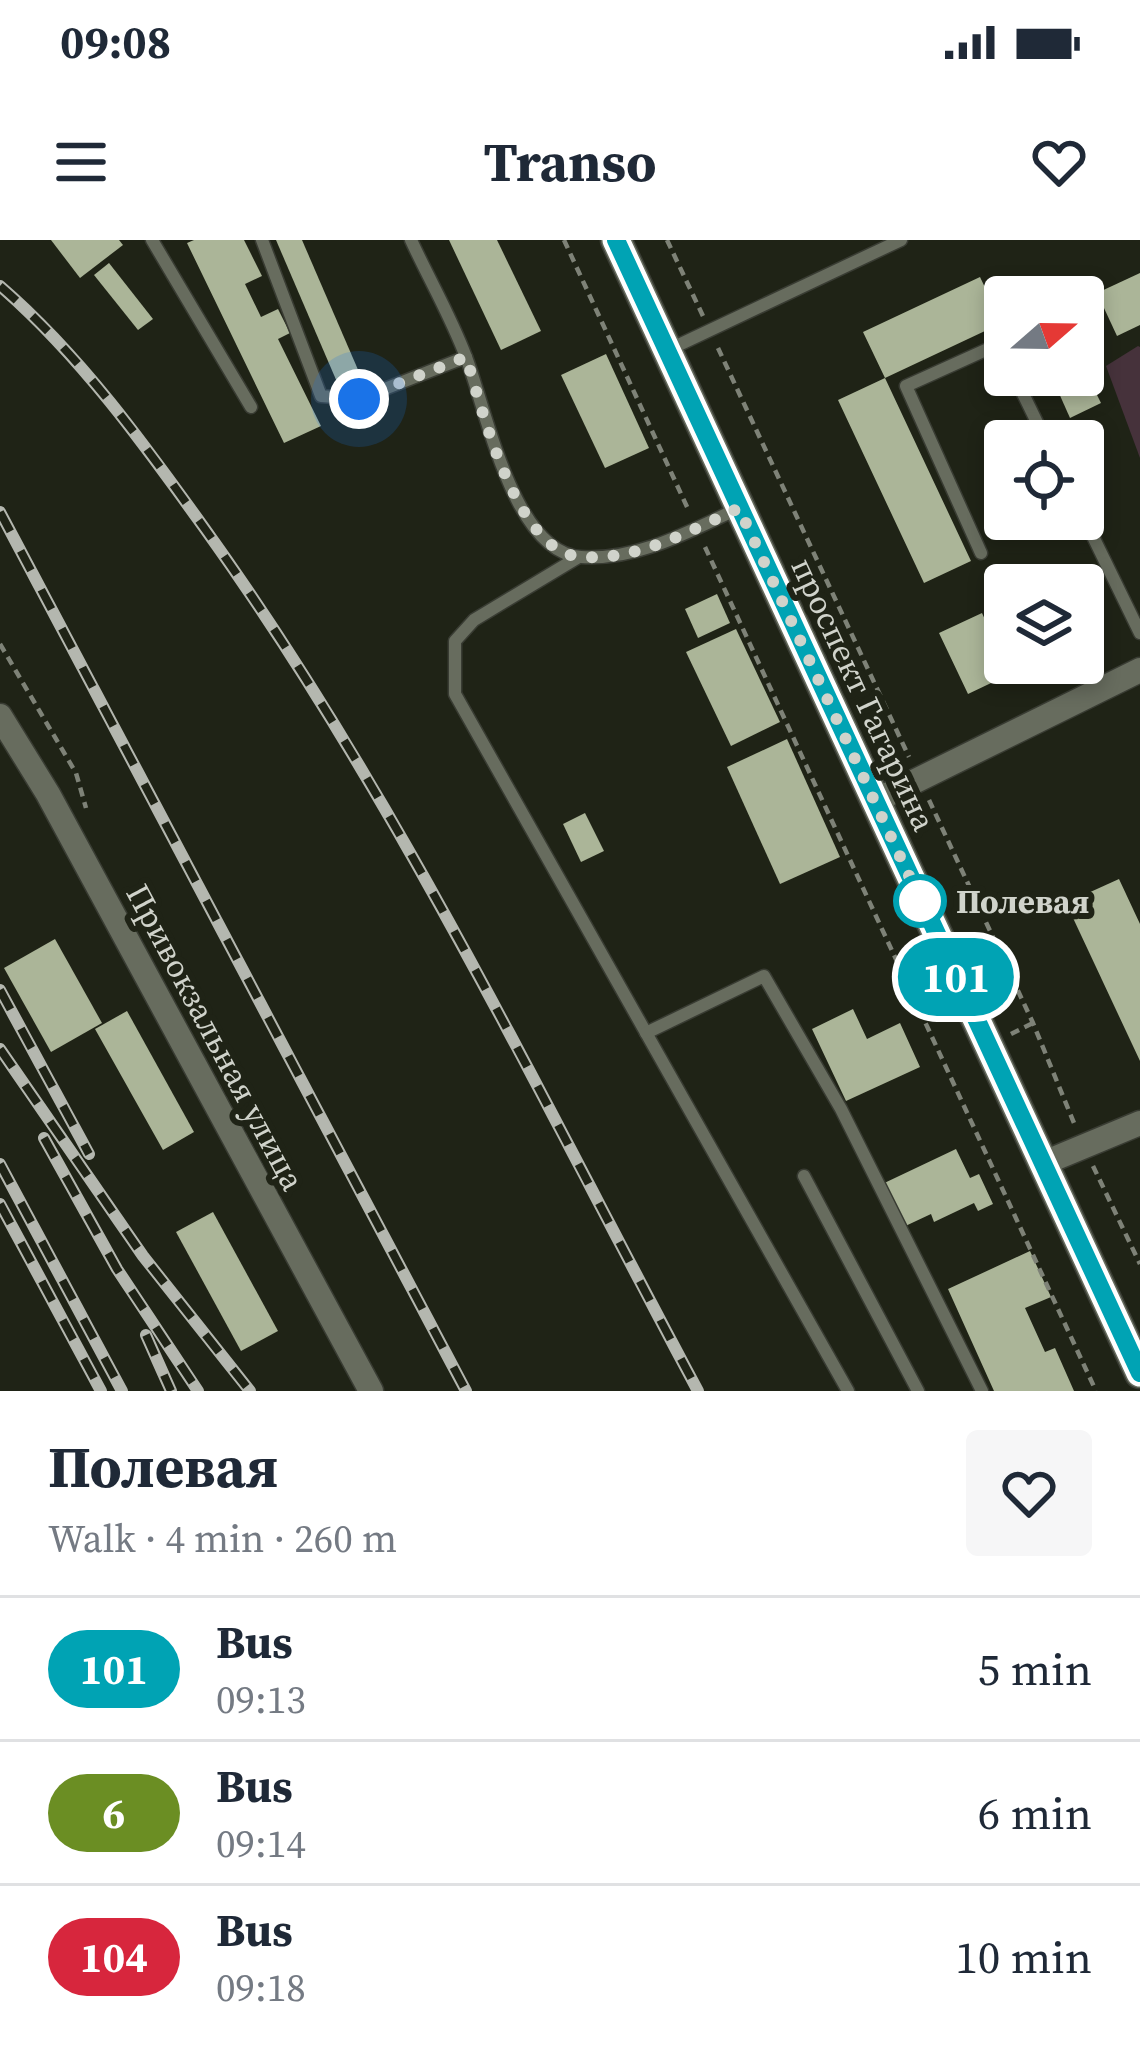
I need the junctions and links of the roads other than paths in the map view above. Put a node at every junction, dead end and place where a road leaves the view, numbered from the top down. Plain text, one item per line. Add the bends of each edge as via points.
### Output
1 (152, 240) edge
2 (262, 240) edge
3 (411, 240) edge
4 (616, 240) edge
5 (902, 240) edge
6 (667, 351) junction
7 (984, 351) edge
8 (466, 357) junction
9 (251, 407) dead end
10 (739, 508) junction
11 (1095, 540) edge
12 (981, 553) dead end
13 (577, 558) junction
14 (1140, 632) edge
15 (1140, 670) edge
16 (0, 716) edge
17 (873, 802) junction
18 (646, 1033) junction
19 (1140, 1123) edge
20 (1044, 1162) junction
21 (804, 1176) dead end
22 (1140, 1373) edge
23 (371, 1391) edge
24 (848, 1391) edge
25 (918, 1391) edge
26 (982, 1391) edge

1 - 9 lane
2 - 8 lane via 321,396 359,399
3 - 8 lane
4 - 6 main road, проспект Гагарина
5 - 6 lane
6 - 10 main road, проспект Гагарина
7 - 12 lane via 906,386
8 - 13 lane via 505,478 544,539
10 - 13 lane via 643,550
10 - 17 main road, проспект Гагарина
11 - 14 lane
13 - 18 lane via 474,620 455,641 454,694
15 - 17 street
16 - 23 street, Привокзальная улица
17 - 20 main road, проспект Гагарина
18 - 24 lane
18 - 26 lane via 764,976 841,1109
19 - 20 street
20 - 22 main road, проспект Гагарина
21 - 25 lane

